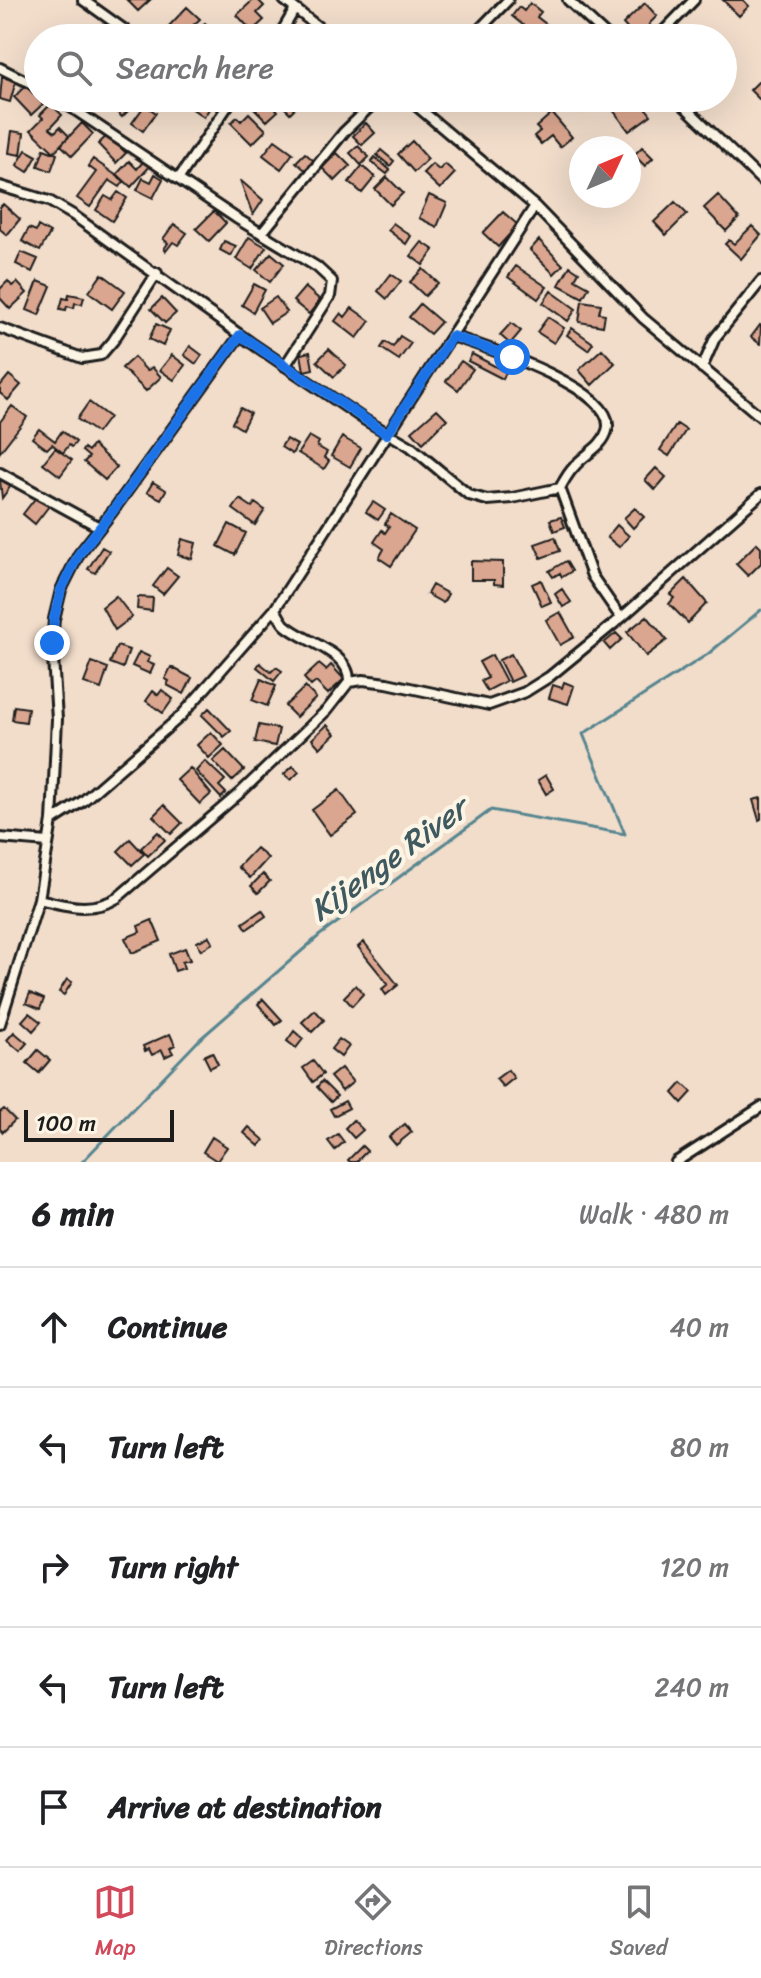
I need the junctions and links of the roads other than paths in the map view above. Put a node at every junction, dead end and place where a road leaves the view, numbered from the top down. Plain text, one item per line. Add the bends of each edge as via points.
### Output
1 (83, 0) edge
2 (284, 0) edge
3 (508, 0) edge
4 (568, 0) edge
5 (694, 0) edge
6 (295, 9) junction
7 (116, 24) edge
8 (286, 24) edge
9 (314, 24) edge
10 (485, 24) edge
11 (594, 24) edge
12 (671, 24) edge
13 (0, 68) edge
14 (24, 80) edge
15 (78, 112) edge
16 (220, 112) edge
17 (365, 112) edge
18 (424, 112) edge
19 (691, 112) edge
20 (179, 178) junction
21 (761, 180) edge
22 (0, 186) edge
23 (535, 206) junction
24 (262, 233) junction
25 (157, 273) junction
26 (761, 281) edge
27 (0, 328) edge
28 (240, 335) junction
29 (452, 336) junction
30 (285, 366) junction
31 (702, 368) junction
32 (761, 417) edge
33 (387, 434) junction
34 (0, 473) edge
35 (560, 488) junction
36 (761, 494) edge
37 (99, 527) junction
38 (275, 609) junction
39 (621, 618) junction
40 (349, 682) junction
41 (52, 821) junction
42 (0, 838) edge
43 (48, 842) junction
44 (39, 899) junction
45 (0, 1024) edge
46 (761, 1107) edge
47 (690, 1158) edge
48 (676, 1162) edge

1 - 7 street
2 - 6 street
3 - 10 street
4 - 11 street
5 - 12 street
6 - 8 street
6 - 9 street
13 - 14 street
15 - 20 street
16 - 20 street
17 - 24 street
18 - 23 street
19 - 21 street
20 - 24 street
22 - 25 street via 49,201
23 - 29 street
23 - 31 street via 632,307
24 - 30 street via 332,281 322,311
25 - 27 street via 101,355 82,358
25 - 28 street
26 - 31 street via 715,338
28 - 30 street
28 - 37 street
29 - 33 street
29 - 35 street via 568,384 603,409 609,428 603,441 573,467
30 - 33 street
31 - 32 street
33 - 35 street via 480,499
33 - 38 street
34 - 37 street
35 - 39 street via 592,576
36 - 39 street
37 - 41 street via 69,573 54,619
38 - 40 street via 285,624 333,654 346,667
38 - 41 street via 181,716 83,801
39 - 40 street via 549,677 496,704 387,683
40 - 44 street via 241,792 117,898 92,908
41 - 43 street
42 - 43 street
43 - 44 street
44 - 45 street
46 - 47 street
47 - 48 street

